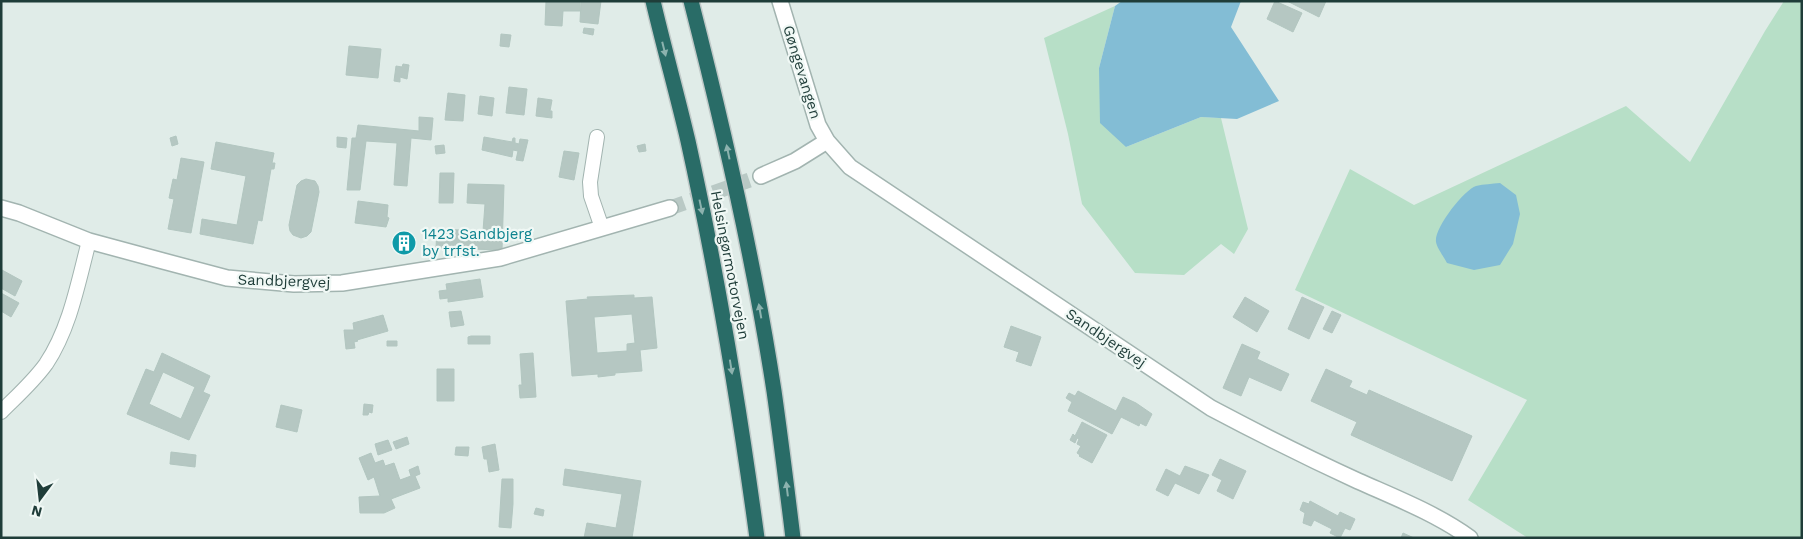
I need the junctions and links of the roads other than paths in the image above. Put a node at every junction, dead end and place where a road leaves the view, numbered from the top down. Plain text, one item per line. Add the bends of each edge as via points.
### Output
1 (653, 1) edge
2 (691, 1) edge
3 (780, 1) edge
4 (597, 137) dead end
5 (827, 142) junction
6 (761, 176) tunnel mouth
7 (1, 208) edge
8 (670, 208) tunnel mouth
9 (602, 228) junction
10 (89, 241) junction
11 (1, 412) edge
12 (757, 538) edge
13 (793, 538) edge
14 (1470, 538) edge

1 -> 12 highway, Helsingørmotorvejen via 720,299
13 -> 2 highway, Helsingørmotorvejen via 774,390 749,252 722,124
3 - 5 street, Gøngevangen via 818,124
4 - 9 street via 590,182 591,196
5 - 6 street
5 - 14 street, Sandbjergvej via 850,167 1211,408 1275,442 1410,505
7 - 10 street, Sandbjergvej
8 - 9 street, Sandbjergvej
9 - 10 street, Sandbjergvej via 500,258 342,282 298,284 227,278
10 - 11 street via 69,317 55,348 45,366

